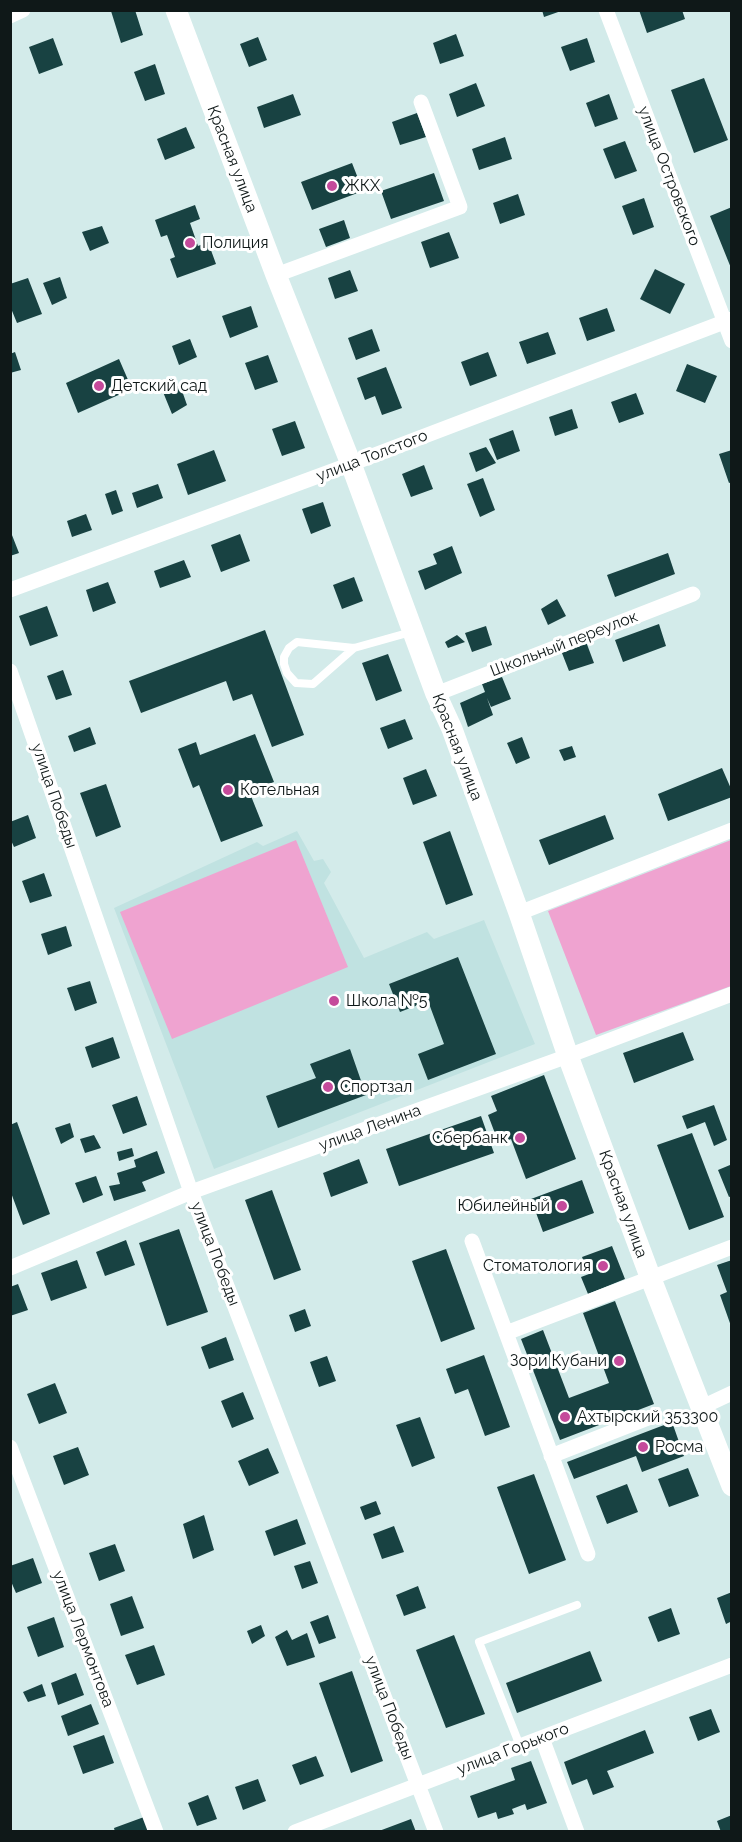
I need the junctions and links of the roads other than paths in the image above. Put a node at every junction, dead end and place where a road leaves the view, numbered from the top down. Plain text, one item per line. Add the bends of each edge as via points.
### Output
1 (23, 10) edge
2 (176, 10) edge
3 (606, 10) edge
4 (10, 16) edge
5 (421, 102) dead end
6 (276, 275) junction
7 (728, 321) edge
8 (732, 340) edge
9 (351, 464) junction
10 (10, 590) edge
11 (693, 594) dead end
12 (412, 632) junction
13 (354, 648) junction
14 (10, 670) edge
15 (436, 694) junction
16 (732, 830) edge
17 (519, 913) junction
18 (732, 994) edge
19 (568, 1056) junction
20 (191, 1192) junction
21 (472, 1241) dead end
22 (732, 1247) edge
23 (10, 1268) edge
24 (651, 1279) junction
25 (506, 1333) junction
26 (732, 1393) edge
27 (700, 1408) junction
28 (648, 1418) dead end
29 (10, 1447) edge
30 (551, 1456) junction
31 (732, 1486) edge
32 (588, 1554) dead end
33 (578, 1605) dead end
34 (732, 1665) edge
35 (542, 1738) junction
36 (520, 1746) junction
37 (419, 1785) junction
38 (156, 1832) edge
39 (295, 1832) edge
40 (436, 1832) edge
41 (578, 1832) edge

1 - 4 street
2 - 6 street, Красная улица
3 - 7 street, улица Островского
5 - 6 street via 460,207
6 - 9 street, Красная улица
7 - 8 street, улица Островского
7 - 9 street, улица Толстого
9 - 10 street, улица Толстого
9 - 12 street, Красная улица
11 - 15 street, Школьный переулок
12 - 13 lane
12 - 15 street, Красная улица
13 - 13 lane via 297,642 289,648 284,664 296,683 313,684
14 - 20 street, улица Победы
15 - 17 street, Красная улица
16 - 17 street
17 - 19 street, Красная улица
18 - 19 street, улица Ленина
19 - 20 street, улица Ленина
19 - 24 street, Красная улица
20 - 23 street, улица Ленина
20 - 37 street, улица Победы
21 - 25 street
22 - 24 street
24 - 25 street
24 - 27 street, Красная улица
25 - 30 street
26 - 27 street
27 - 31 street, Красная улица
28 - 30 street
29 - 38 street, улица Лермонтова
30 - 32 street
33 - 36 lane via 479,1642
34 - 35 street, улица Горького
35 - 36 street, улица Горького
35 - 41 street
36 - 37 street, улица Горького
37 - 39 street, улица Горького
37 - 40 street, улица Победы

